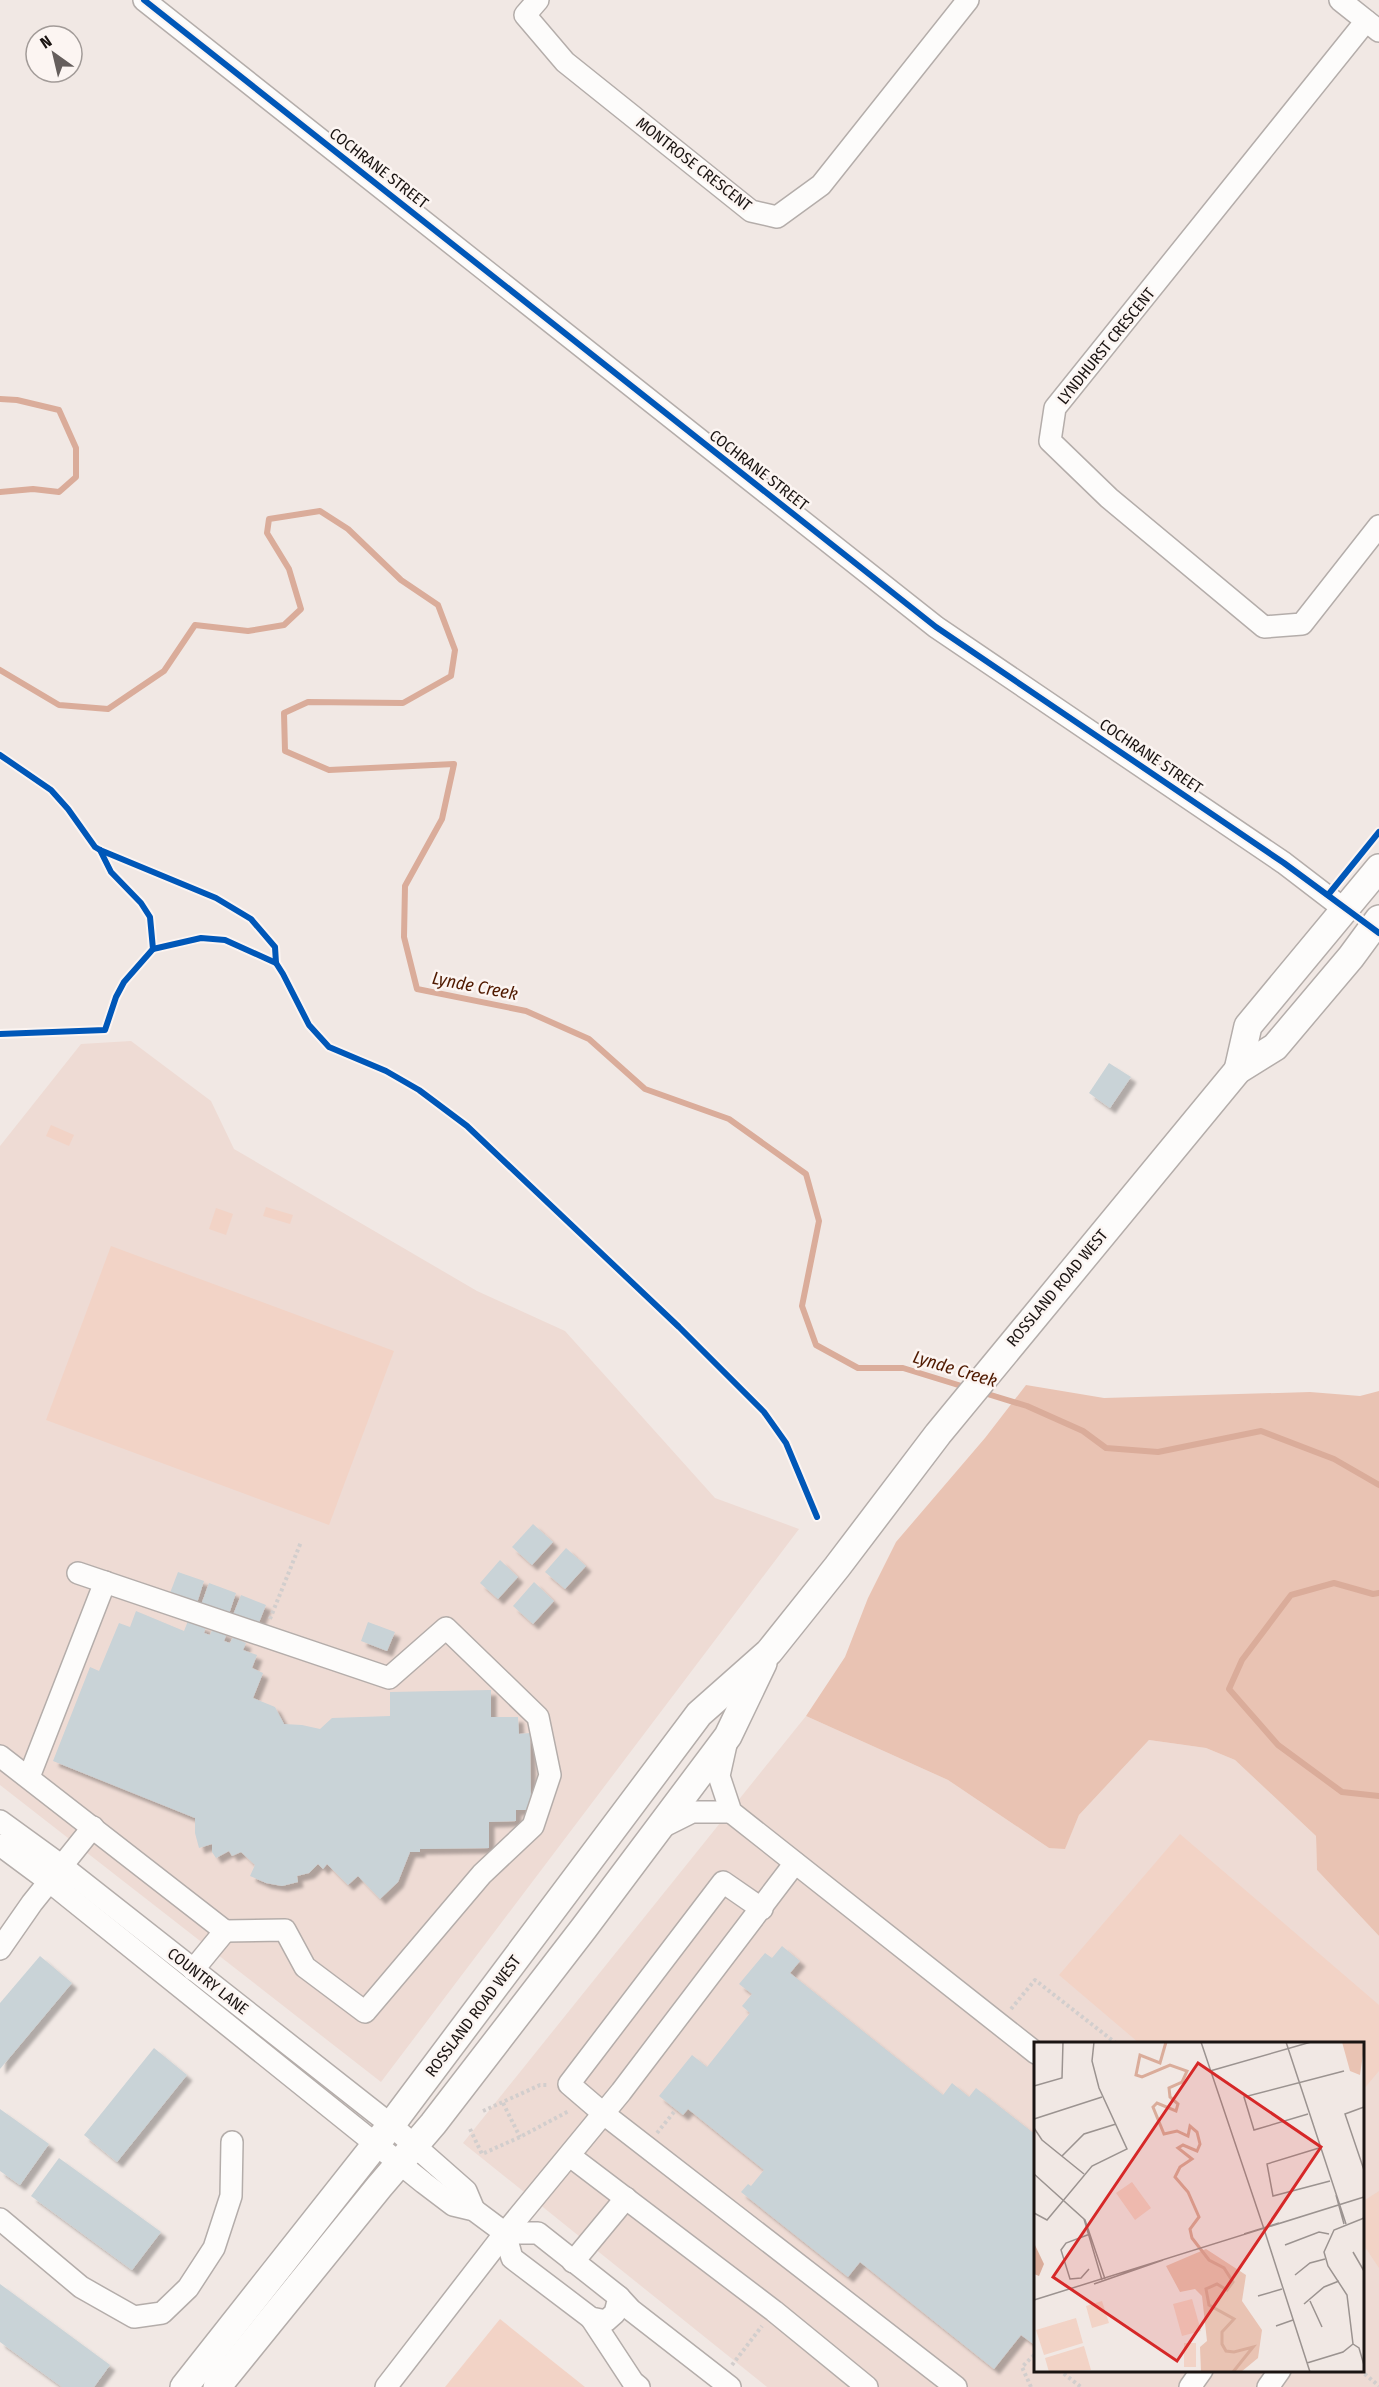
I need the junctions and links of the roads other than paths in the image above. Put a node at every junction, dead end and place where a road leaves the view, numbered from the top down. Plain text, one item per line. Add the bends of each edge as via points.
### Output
1 (144, 0) edge
2 (538, 0) edge
3 (968, 0) edge
4 (1340, 0) edge
5 (1372, 26) edge
6 (1379, 526) edge
7 (1379, 868) edge
8 (1344, 909) junction
9 (1377, 926) edge
10 (1238, 1070) junction
11 (78, 1573) dead end
12 (105, 1582) junction
13 (769, 1652) junction
14 (728, 1736) junction
15 (0, 1756) edge
16 (29, 1777) junction
17 (731, 1812) junction
18 (0, 1821) edge
19 (93, 1827) junction
20 (656, 1830) junction
21 (0, 1845) edge
22 (795, 1863) junction
23 (56, 1874) junction
24 (762, 1909) junction
25 (225, 1931) junction
26 (0, 1949) edge
27 (193, 1970) junction
28 (1034, 2052) edge
29 (604, 2114) junction
30 (384, 2135) junction
31 (232, 2142) dead end
32 (407, 2154) junction
33 (570, 2156) junction
34 (626, 2198) junction
35 (0, 2219) edge
36 (506, 2233) junction
37 (573, 2262) junction
38 (619, 2297) junction
39 (591, 2318) junction
40 (1201, 2372) edge
41 (1279, 2372) edge
42 (945, 2384) edge
43 (184, 2387) edge
44 (217, 2387) edge
45 (386, 2387) edge
46 (639, 2387) edge
47 (730, 2387) edge
48 (867, 2387) edge
49 (1190, 2387) edge
50 (1268, 2387) edge

1 - 8 street, COCHRANE STREET via 936,627 1284,863
2 - 3 street, MONTROSE CRESCENT via 525,15 565,62 752,211 777,217 821,185
4 - 5 street
5 - 6 street, LYNDHURST CRESCENT via 1055,408 1050,441 1108,498 1264,627 1302,624
7 - 8 main road, ROSSLAND ROAD WEST
8 - 9 main road, COCHRANE STREET
8 - 10 main road, ROSSLAND ROAD WEST via 1248,1026
9 - 10 main road, ROSSLAND ROAD WEST via 1275,1047
10 - 13 main road, ROSSLAND ROAD WEST via 1001,1355
11 - 12 street
12 - 16 street
12 - 25 street via 388,1678 446,1628 538,1717 550,1775 533,1826 482,1874 365,2012 305,1967 285,1930
13 - 14 main road, ROSSLAND ROAD WEST
13 - 30 main road, ROSSLAND ROAD WEST via 699,1714
14 - 17 street via 719,1776
14 - 20 main road, ROSSLAND ROAD WEST
15 - 16 street
16 - 19 street
17 - 20 street via 692,1812
17 - 22 street
18 - 23 street, COUNTRY LANE
19 - 23 street
19 - 25 street
20 - 32 main road, ROSSLAND ROAD WEST via 495,2045
21 - 23 street, COUNTRY LANE
22 - 24 street
22 - 28 street
23 - 26 street
23 - 27 street, COUNTRY LANE
23 - 30 street, COUNTRY LANE
24 - 29 street
24 - 29 street via 723,1882 569,2084
25 - 27 street
27 - 30 street, COUNTRY LANE
29 - 33 street
29 - 42 street
30 - 32 street, COUNTRY LANE
30 - 43 main road, ROSSLAND ROAD WEST
31 - 35 street via 231,2196 214,2248 188,2288 162,2313 134,2317 81,2287
32 - 36 street, COUNTRY LANE via 453,2205 474,2210
32 - 44 main road, ROSSLAND ROAD WEST
33 - 34 street
33 - 36 street
34 - 37 street
34 - 48 street
36 - 37 street via 538,2232
36 - 39 street via 512,2258
36 - 45 street
37 - 38 street
38 - 39 street via 615,2313 606,2321
38 - 47 street
39 - 46 street
40 - 49 street
41 - 50 street

